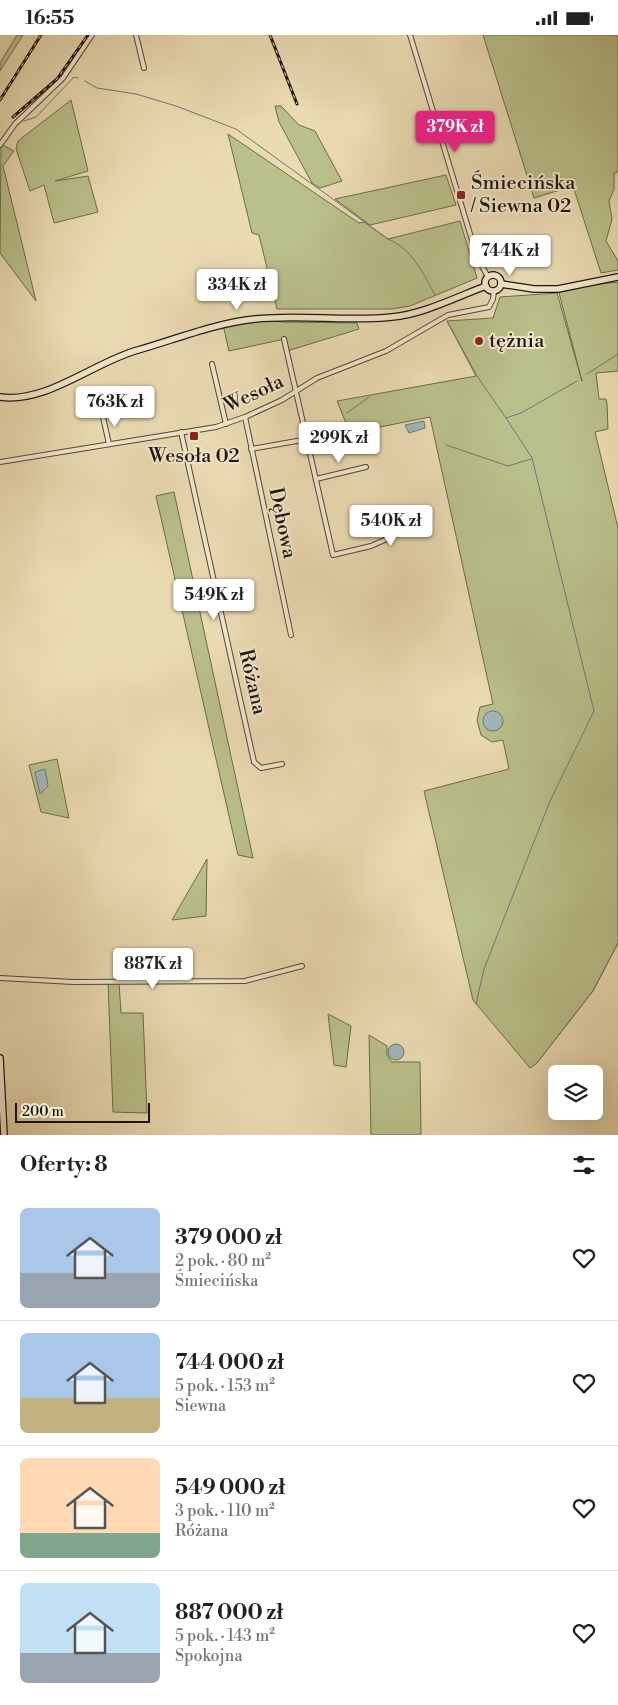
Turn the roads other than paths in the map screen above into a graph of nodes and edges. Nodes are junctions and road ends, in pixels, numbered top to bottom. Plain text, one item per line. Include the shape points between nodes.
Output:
1 (92, 35) edge
2 (136, 35) edge
3 (410, 35) edge
4 (144, 68) dead end
5 (0, 145) edge
6 (488, 277) junction
7 (618, 277) edge
8 (501, 284) junction
9 (486, 286) junction
10 (494, 291) junction
11 (284, 339) dead end
12 (212, 364) dead end
13 (297, 390) junction
14 (0, 397) edge
15 (102, 417) dead end
16 (245, 417) junction
17 (226, 424) junction
18 (181, 432) junction
19 (308, 439) junction
20 (109, 444) junction
21 (251, 449) junction
22 (0, 462) edge
23 (366, 467) dead end
24 (316, 479) junction
25 (405, 531) dead end
26 (292, 635) dead end
27 (282, 764) dead end
28 (302, 966) dead end
29 (0, 978) edge
30 (0, 1058) edge
31 (0, 1070) edge
32 (4, 1135) edge

1 - 5 street via 63,78 15,124
2 - 4 street
3 - 6 street via 477,257
6 - 8 main road via 497,276
6 - 9 main road
7 - 8 main road via 558,289
8 - 10 main road
9 - 10 main road
9 - 14 main road via 393,317 279,317 234,322 114,357 36,394
10 - 13 street, Wesoła via 489,307 448,315 386,351 317,378
11 - 13 street
12 - 17 street
13 - 16 street, Wesoła
13 - 19 street
15 - 20 street
16 - 17 street, Wesoła
16 - 21 street, Dębowa
17 - 18 street, Wesoła
18 - 20 street, Wesoła
18 - 27 street, Różana via 254,762 260,768
19 - 21 street
19 - 24 street
20 - 22 street, Wesoła
21 - 26 street, Dębowa
23 - 24 street
24 - 25 street via 334,555 370,546
28 - 29 street via 245,981 73,982
30 - 31 main road
31 - 32 main road

